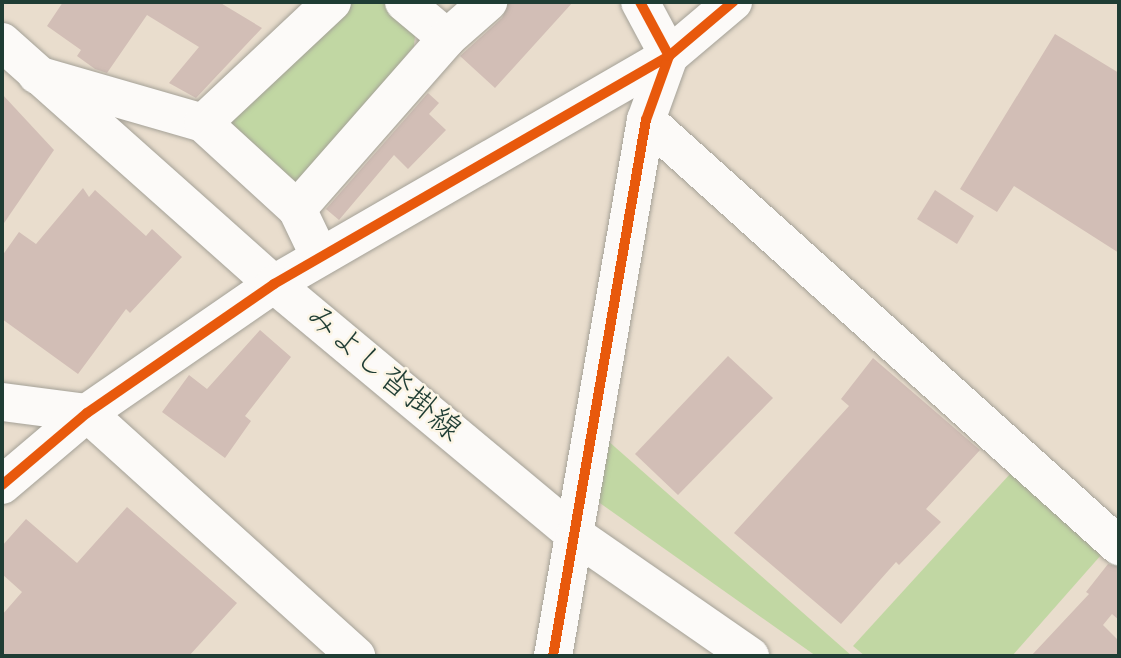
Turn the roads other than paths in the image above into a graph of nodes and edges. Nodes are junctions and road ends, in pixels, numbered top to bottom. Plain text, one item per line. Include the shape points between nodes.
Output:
1 (332, 2) edge
2 (404, 2) edge
3 (488, 2) edge
4 (640, 2) edge
5 (733, 2) edge
6 (447, 38) junction
7 (2, 41) edge
8 (669, 56) junction
9 (37, 75) junction
10 (646, 120) junction
11 (203, 123) junction
12 (297, 209) junction
13 (320, 257) junction
14 (274, 284) junction
15 (2, 402) edge
16 (87, 413) junction
17 (2, 485) edge
18 (575, 535) junction
19 (1119, 546) edge
20 (356, 656) edge
21 (553, 656) edge
22 (750, 656) edge

1 - 11 street
2 - 6 street
3 - 6 street
4 - 8 street
5 - 8 street
6 - 12 street
7 - 9 street, みよし沓掛線
8 - 10 street
8 - 13 street
9 - 11 street
9 - 14 street, みよし沓掛線
10 - 18 street
10 - 19 street
11 - 12 street
12 - 13 street
13 - 14 street
14 - 16 street
14 - 18 street, みよし沓掛線
15 - 16 street
16 - 17 street
16 - 20 street
18 - 21 street
18 - 22 street, みよし沓掛線

